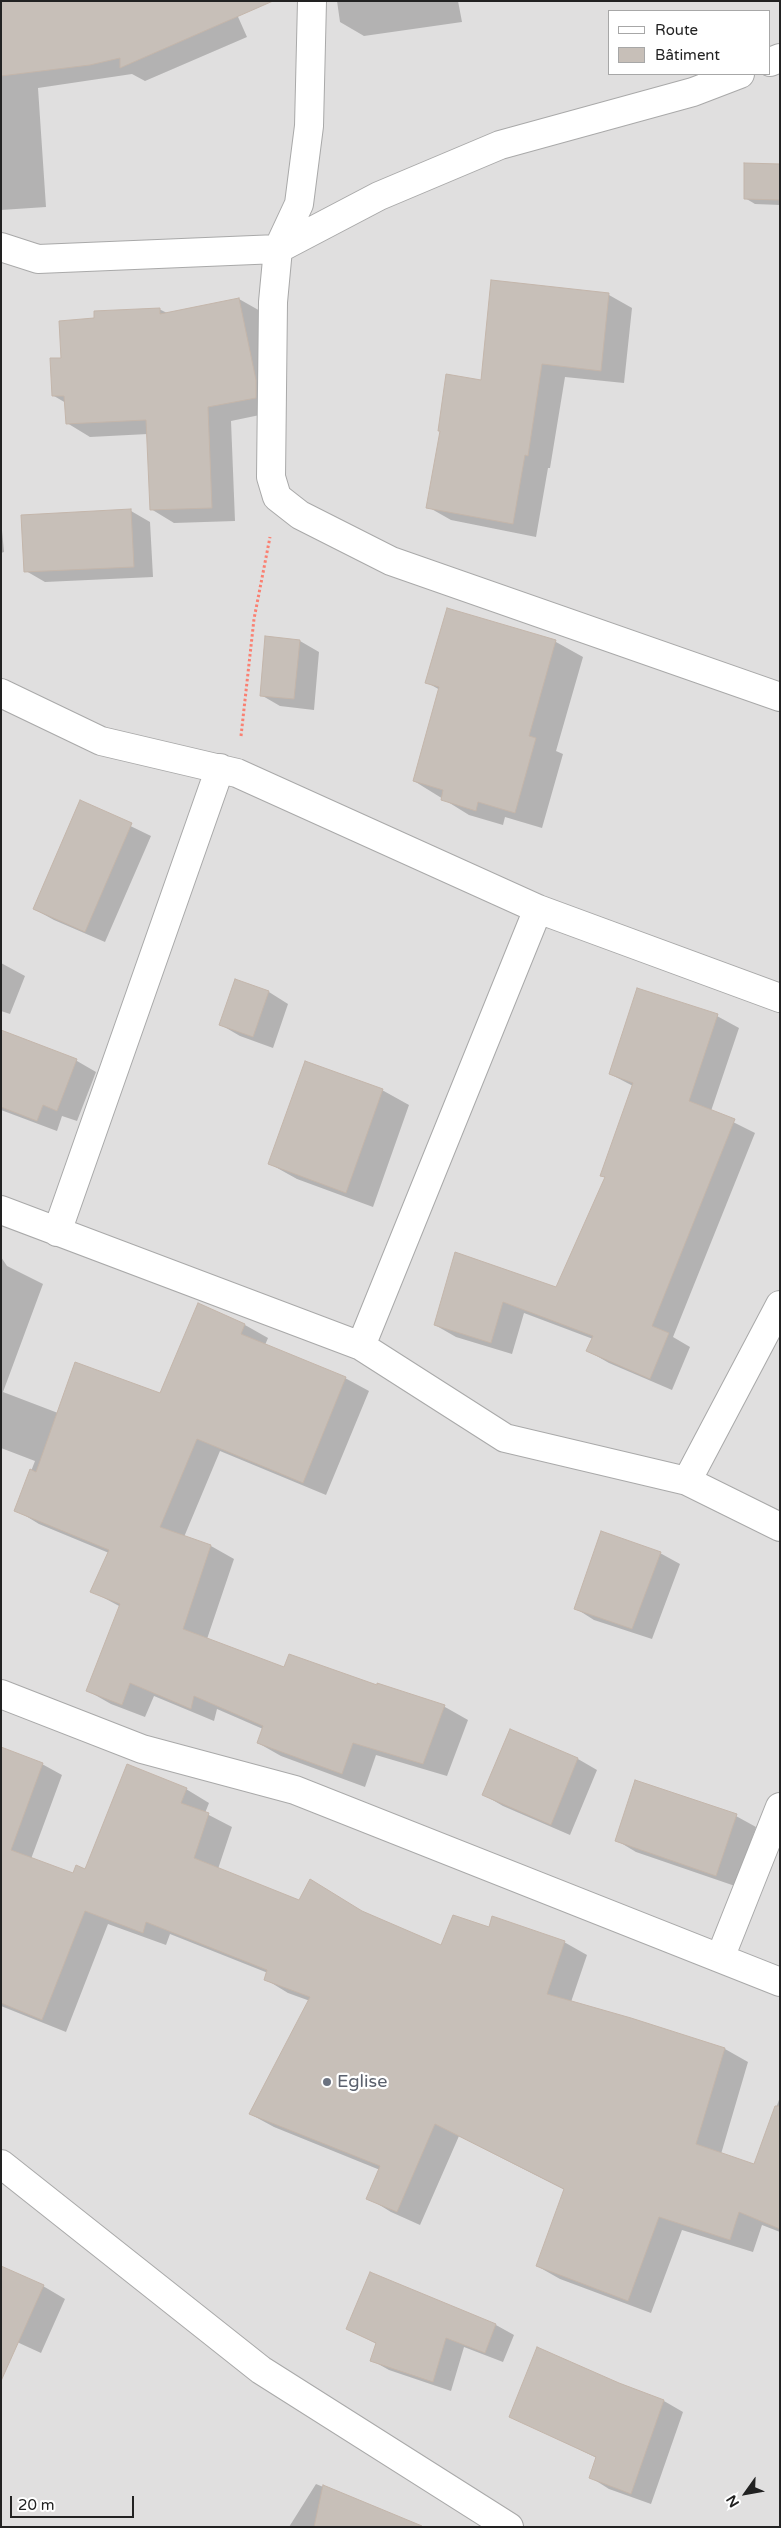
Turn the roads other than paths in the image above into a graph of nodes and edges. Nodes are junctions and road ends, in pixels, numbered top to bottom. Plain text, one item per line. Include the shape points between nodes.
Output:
1 (312, 1) edge
2 (737, 75) edge
3 (1, 248) edge
4 (278, 249) junction
5 (1, 693) edge
6 (780, 697) edge
7 (228, 770) junction
8 (538, 909) junction
9 (780, 998) edge
10 (1, 1210) edge
11 (57, 1232) junction
12 (780, 1305) edge
13 (361, 1346) junction
14 (687, 1481) junction
15 (780, 1527) edge
16 (1, 1694) edge
17 (780, 1807) edge
18 (720, 1958) junction
19 (780, 1982) edge
20 (1, 2164) edge
21 (508, 2527) edge

1 - 4 street via 310,126 298,204
2 - 4 street via 693,92 500,146 379,196
3 - 4 street via 38,259
4 - 6 street via 273,302 271,477 278,497 300,515 391,561
5 - 7 street via 101,740
7 - 8 street
7 - 11 street
8 - 9 street
8 - 13 street
10 - 11 street
11 - 13 street
12 - 14 street
13 - 14 street via 505,1438
14 - 15 street
16 - 18 street via 142,1749 295,1790
17 - 18 street
18 - 19 street
20 - 21 street via 261,2370

